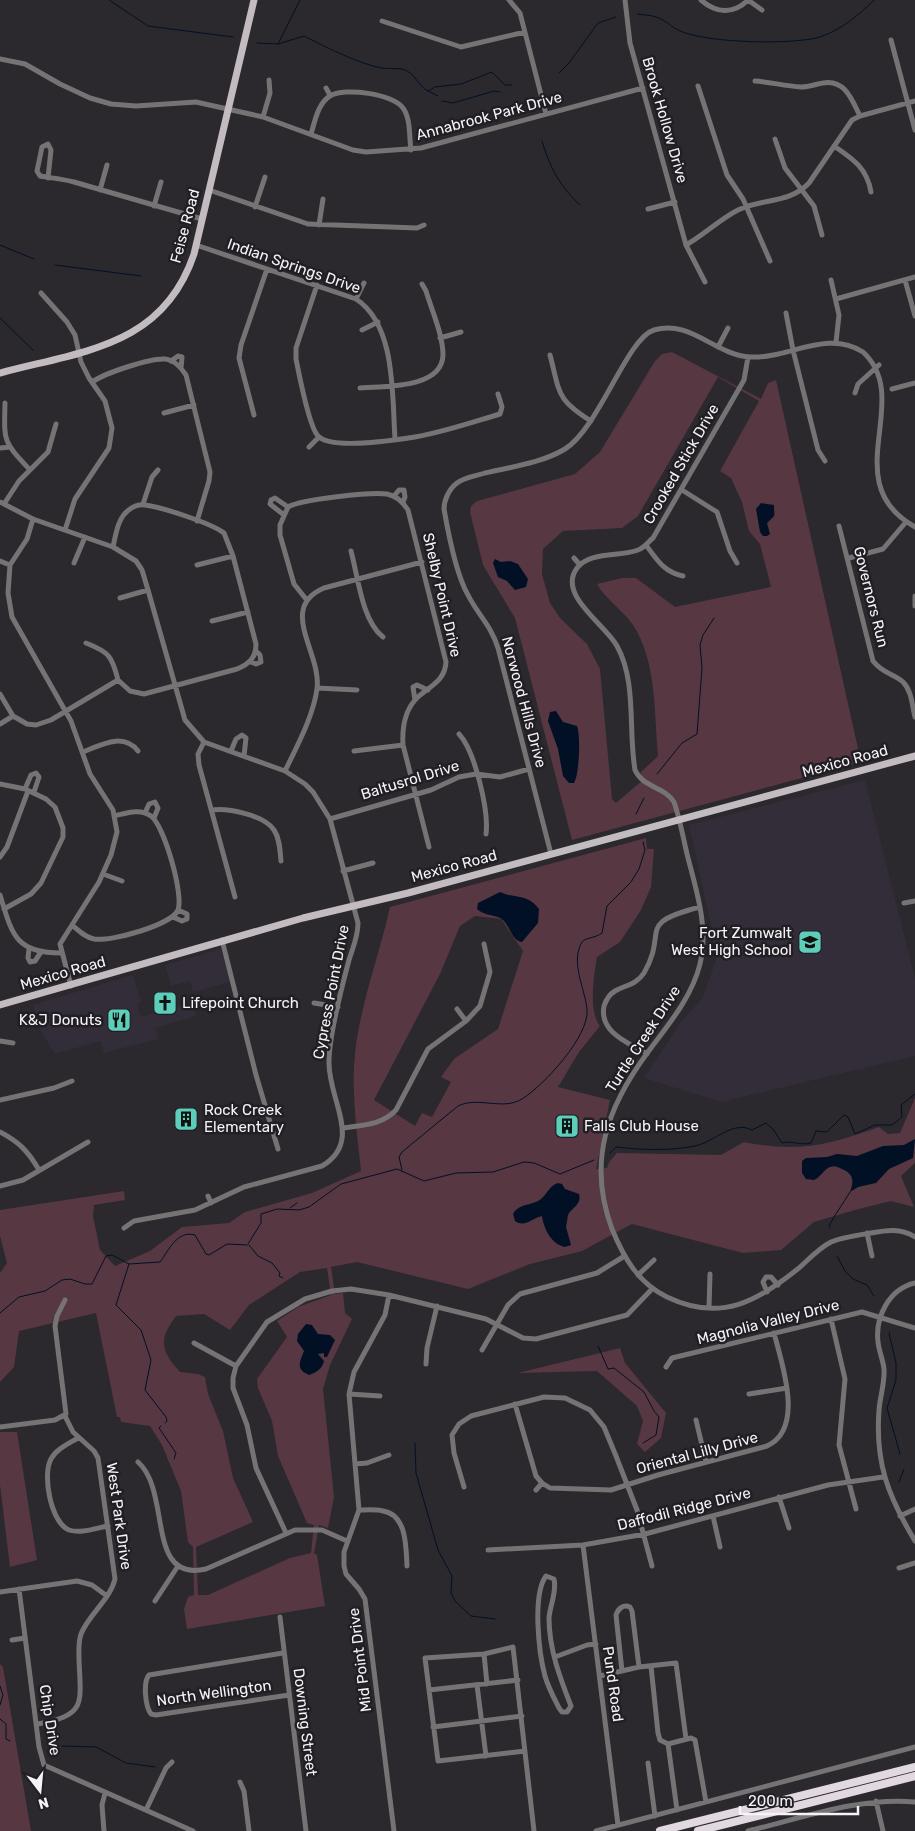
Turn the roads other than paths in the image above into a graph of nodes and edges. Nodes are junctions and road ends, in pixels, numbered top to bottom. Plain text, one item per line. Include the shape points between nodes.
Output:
1 (254, 0) edge
2 (509, 0) edge
3 (625, 0) edge
4 (701, 0) edge
5 (748, 0) edge
6 (762, 10) dead end
7 (382, 21) dead end
8 (525, 32) junction
9 (891, 40) dead end
10 (0, 59) edge
11 (269, 80) dead end
12 (755, 82) dead end
13 (698, 86) dead end
14 (326, 88) dead end
15 (642, 88) junction
16 (330, 95) junction
17 (915, 101) edge
18 (908, 103) junction
19 (228, 109) junction
20 (546, 114) junction
21 (860, 116) junction
22 (263, 117) junction
23 (915, 130) edge
24 (311, 134) junction
25 (775, 139) dead end
26 (834, 146) junction
27 (411, 150) junction
28 (107, 165) dead end
29 (265, 177) dead end
30 (48, 178) junction
31 (161, 182) dead end
32 (100, 190) junction
33 (209, 190) junction
34 (802, 190) junction
35 (871, 192) dead end
36 (323, 199) dead end
37 (674, 202) junction
38 (154, 206) junction
39 (255, 207) junction
40 (746, 207) junction
41 (648, 209) dead end
42 (202, 219) junction
43 (319, 225) junction
44 (424, 225) dead end
45 (822, 235) dead end
46 (196, 245) junction
47 (686, 245) junction
48 (770, 261) dead end
49 (266, 269) junction
50 (915, 278) edge
51 (831, 280) dead end
52 (905, 280) junction
53 (705, 282) dead end
54 (364, 283) dead end
55 (422, 284) dead end
56 (318, 286) junction
57 (41, 292) dead end
58 (356, 299) junction
59 (836, 299) junction
60 (786, 312) dead end
61 (915, 316) edge
62 (378, 322) junction
63 (728, 328) dead end
64 (362, 330) dead end
65 (461, 332) dead end
66 (440, 338) junction
67 (836, 342) junction
68 (718, 347) junction
69 (793, 350) junction
70 (79, 352) junction
71 (550, 355) dead end
72 (748, 357) junction
73 (171, 361) junction
74 (879, 365) junction
75 (181, 368) junction
76 (883, 371) dead end
77 (0, 373) edge
78 (92, 382) junction
79 (890, 383) dead end
80 (915, 383) edge
81 (391, 385) junction
82 (360, 388) dead end
83 (892, 390) junction
84 (855, 393) dead end
85 (498, 394) dead end
86 (894, 398) dead end
87 (5, 403) dead end
88 (194, 405) junction
89 (164, 413) dead end
90 (254, 415) dead end
91 (591, 421) junction
92 (56, 424) dead end
93 (319, 437) junction
94 (2, 438) edge
95 (395, 439) junction
96 (10, 447) junction
97 (309, 447) dead end
98 (0, 448) edge
99 (885, 452) dead end
100 (824, 460) dead end
101 (30, 470) junction
102 (158, 470) dead end
103 (682, 490) junction
104 (394, 496) junction
105 (403, 502) junction
106 (2, 503) edge
107 (143, 504) junction
108 (288, 507) junction
109 (284, 515) junction
110 (33, 519) junction
111 (197, 521) junction
112 (906, 522) junction
113 (839, 526) dead end
114 (915, 527) edge
115 (65, 530) junction
116 (85, 537) junction
117 (646, 545) junction
118 (112, 546) junction
119 (350, 551) dead end
120 (233, 556) junction
121 (574, 558) dead end
122 (849, 558) junction
123 (0, 561) edge
124 (422, 562) junction
125 (74, 563) dead end
126 (737, 563) dead end
127 (10, 565) junction
128 (196, 565) dead end
129 (580, 565) junction
130 (683, 576) dead end
131 (358, 578) junction
132 (148, 590) junction
133 (915, 596) edge
134 (120, 598) dead end
135 (306, 599) junction
136 (915, 606) edge
137 (248, 612) junction
138 (212, 621) dead end
139 (383, 638) dead end
140 (86, 643) dead end
141 (256, 651) junction
142 (251, 662) junction
143 (118, 680) junction
144 (175, 686) junction
145 (317, 688) junction
146 (356, 690) dead end
147 (428, 690) junction
148 (0, 694) edge
149 (913, 699) edge
150 (415, 700) junction
151 (66, 711) junction
152 (13, 716) junction
153 (915, 717) edge
154 (0, 724) edge
155 (459, 734) dead end
156 (204, 742) junction
157 (403, 745) junction
158 (354, 750) dead end
159 (138, 751) dead end
160 (231, 751) junction
161 (83, 752) junction
162 (244, 756) junction
163 (915, 756) edge
164 (529, 769) junction
165 (285, 771) junction
166 (476, 774) junction
167 (0, 784) edge
168 (29, 791) junction
169 (415, 793) junction
170 (212, 810) junction
171 (145, 813) junction
172 (114, 816) junction
173 (154, 818) junction
174 (330, 819) junction
175 (679, 820) junction
176 (486, 834) dead end
177 (430, 847) dead end
178 (551, 854) junction
179 (0, 857) edge
180 (282, 861) dead end
181 (374, 862) dead end
182 (343, 871) junction
183 (103, 874) junction
184 (122, 881) dead end
185 (0, 895) edge
186 (235, 897) dead end
187 (915, 901) edge
188 (904, 903) dead end
189 (352, 905) junction
190 (700, 907) junction
191 (4, 909) junction
192 (178, 910) junction
193 (173, 917) junction
194 (72, 925) junction
195 (222, 940) junction
196 (484, 944) dead end
197 (30, 949) junction
198 (41, 952) junction
199 (61, 953) junction
200 (71, 986) junction
201 (314, 1003) dead end
202 (0, 1005) edge
203 (338, 1008) junction
204 (457, 1009) dead end
205 (466, 1021) junction
206 (0, 1041) edge
207 (13, 1043) dead end
208 (647, 1054) junction
209 (72, 1081) dead end
210 (0, 1100) edge
211 (343, 1128) junction
212 (0, 1132) edge
213 (88, 1142) dead end
214 (278, 1149) dead end
215 (40, 1170) junction
216 (0, 1186) edge
217 (208, 1196) dead end
218 (211, 1203) junction
219 (124, 1228) dead end
220 (867, 1233) junction
221 (915, 1237) edge
222 (872, 1256) dead end
223 (624, 1257) junction
224 (654, 1260) dead end
225 (710, 1274) dead end
226 (638, 1275) junction
227 (915, 1282) edge
228 (778, 1285) junction
229 (652, 1289) junction
230 (766, 1292) junction
231 (389, 1295) junction
232 (65, 1300) dead end
233 (437, 1306) junction
234 (709, 1308) junction
235 (880, 1316) junction
236 (831, 1320) junction
237 (498, 1324) junction
238 (915, 1328) edge
239 (774, 1333) junction
240 (194, 1344) dead end
241 (482, 1350) dead end
242 (426, 1364) dead end
243 (236, 1366) junction
244 (666, 1367) dead end
245 (787, 1388) junction
246 (349, 1394) junction
247 (750, 1394) dead end
248 (380, 1396) dead end
249 (515, 1404) junction
250 (65, 1416) junction
251 (696, 1420) dead end
252 (0, 1427) edge
253 (78, 1438) junction
254 (389, 1456) dead end
255 (138, 1462) dead end
256 (706, 1462) junction
257 (355, 1464) junction
258 (883, 1477) junction
259 (850, 1481) junction
260 (542, 1483) junction
261 (626, 1485) junction
262 (464, 1486) dead end
263 (536, 1490) dead end
264 (779, 1497) junction
265 (856, 1509) dead end
266 (915, 1509) edge
267 (359, 1510) junction
268 (712, 1516) junction
269 (900, 1516) junction
270 (108, 1526) junction
271 (789, 1528) dead end
272 (286, 1533) junction
273 (644, 1534) junction
274 (915, 1540) edge
275 (347, 1541) junction
276 (583, 1545) junction
277 (720, 1547) dead end
278 (488, 1550) dead end
279 (915, 1563) edge
280 (178, 1566) junction
281 (407, 1566) dead end
282 (652, 1566) dead end
283 (899, 1568) dead end
284 (19, 1590) junction
285 (0, 1592) edge
286 (107, 1596) junction
287 (155, 1600) dead end
288 (280, 1617) dead end
289 (25, 1638) junction
290 (12, 1640) dead end
291 (596, 1644) junction
292 (283, 1653) junction
293 (484, 1654) junction
294 (555, 1657) junction
295 (651, 1666) junction
296 (639, 1667) junction
297 (622, 1671) junction
298 (600, 1676) junction
299 (518, 1680) junction
300 (487, 1684) junction
301 (477, 1685) junction
302 (429, 1690) junction
303 (289, 1695) junction
304 (75, 1710) junction
305 (80, 1715) dead end
306 (522, 1716) junction
307 (482, 1721) junction
308 (38, 1724) junction
309 (433, 1727) junction
310 (689, 1738) junction
311 (668, 1744) junction
312 (915, 1747) edge
313 (525, 1751) junction
314 (486, 1756) junction
315 (172, 1762) dead end
316 (648, 1763) dead end
317 (915, 1766) edge
318 (915, 1776) edge
319 (240, 1782) dead end
320 (105, 1793) junction
321 (876, 1801) junction
322 (706, 1802) junction
323 (915, 1802) edge
324 (146, 1810) junction
325 (677, 1810) junction
326 (655, 1816) junction
327 (618, 1825) junction
328 (104, 1831) edge
329 (192, 1831) edge
330 (249, 1831) edge
331 (306, 1831) edge
332 (394, 1831) edge
333 (534, 1831) edge
334 (596, 1831) edge
335 (660, 1831) edge
336 (698, 1831) edge
337 (748, 1831) edge
338 (883, 1831) edge

1 - 19 main road, Feise Road
2 - 8 street via 520,13
3 - 15 street, Brook Hollow Drive via 630,43
4 - 5 street via 722,11 733,10
5 - 6 street
7 - 8 street via 461,47
8 - 20 street
9 - 18 street
10 - 19 street, Annabrook Park Drive via 24,64 90,98 111,104 136,106 196,102
11 - 22 street via 270,93
12 - 21 street via 801,87 824,82 836,84 851,96
13 - 40 street via 727,175
14 - 16 street
15 - 20 street, Annabrook Park Drive
15 - 37 street, Brook Hollow Drive
16 - 24 street via 319,108
16 - 27 street via 348,92 394,99 402,105 408,117
17 - 18 street
18 - 21 street
18 - 23 street
19 - 22 street, Annabrook Park Drive
19 - 33 main road, Feise Road
20 - 27 street, Annabrook Park Drive
21 - 26 street via 848,125
22 - 24 street, Annabrook Park Drive
24 - 27 street, Annabrook Park Drive via 352,150
25 - 34 street via 785,168
26 - 34 street
26 - 35 street via 860,165
28 - 32 street
29 - 39 street
30 - 30 street via 51,150 48,144 42,147 37,171 40,176
30 - 32 street
31 - 38 street
32 - 38 street
33 - 39 street
33 - 42 main road, Feise Road
34 - 40 street via 784,199
34 - 45 street via 814,206
36 - 43 street
37 - 41 street
37 - 47 street, Brook Hollow Drive
38 - 42 street
39 - 43 street
40 - 47 street
40 - 48 street
42 - 46 main road, Feise Road
43 - 44 street via 416,228
46 - 49 street, Indian Springs Drive
46 - 70 main road, Feise Road via 182,283 154,319 119,340
47 - 53 street, Brook Hollow Drive
49 - 56 street, Indian Springs Drive
49 - 90 street via 239,358
50 - 52 street
51 - 59 street
52 - 59 street
52 - 61 street
54 - 58 street
55 - 66 street
56 - 58 street, Indian Springs Drive
56 - 93 street via 296,348 296,359 313,427
57 - 70 street via 67,322 75,335
58 - 62 street, Indian Springs Drive via 368,307
59 - 67 street via 839,314
60 - 69 street
62 - 64 street
62 - 81 street, Indian Springs Drive via 387,352
63 - 68 street
65 - 66 street
66 - 81 street via 442,359 434,374 415,382
67 - 69 street, Norwood Hills Drive
67 - 74 street via 857,349
68 - 72 street, Norwood Hills Drive
68 - 91 street, Norwood Hills Drive via 676,328 650,332 639,342
69 - 72 street, Norwood Hills Drive
69 - 100 street via 818,450
70 - 77 main road, Feise Road
70 - 78 street
71 - 91 street via 562,399
72 - 103 street, Crooked Stick Drive via 744,380
73 - 75 street
73 - 75 street via 178,356 182,358
73 - 78 street via 154,360 103,374
74 - 76 street
74 - 84 street via 858,384
75 - 88 street
78 - 115 street via 105,401 110,416 111,438 103,460 75,499
79 - 83 street
80 - 83 street
81 - 82 street
81 - 95 street, Indian Springs Drive
83 - 86 street
85 - 95 street via 502,408 500,414 416,437
87 - 94 street
88 - 89 street
88 - 111 street via 210,472
91 - 164 street, Norwood Hills Drive via 565,449 548,457 462,480 444,503 465,590 492,629
92 - 101 street via 48,452
93 - 95 street via 339,444
93 - 97 street
94 - 96 street
96 - 98 street
96 - 101 street
99 - 112 street via 882,470 884,490
101 - 106 street
102 - 107 street via 152,477
103 - 117 street, Crooked Stick Drive
103 - 126 street via 717,512
104 - 105 street
104 - 105 street, Shelby Point Drive via 399,490 404,490 406,497
104 - 108 street, Shelby Point Drive via 306,500
105 - 124 street, Shelby Point Drive
106 - 110 street
107 - 111 street
107 - 118 street via 132,507 120,521
108 - 109 street
108 - 109 street, Shelby Point Drive via 277,498 271,500 270,504
109 - 135 street via 280,525 283,544 294,584
110 - 115 street
110 - 127 street via 27,539
111 - 120 street via 224,533
112 - 114 street
112 - 122 street via 883,549
113 - 122 street, Governors Run
115 - 116 street
116 - 118 street
116 - 125 street
117 - 129 street, Crooked Stick Drive via 638,550 592,558
117 - 130 street via 663,568
118 - 132 street via 136,561
119 - 131 street
120 - 128 street
120 - 137 street
121 - 129 street
122 - 149 street, Governors Run via 874,661 883,672 903,682
123 - 127 street
124 - 131 street
124 - 147 street, Shelby Point Drive via 446,662 442,678
127 - 151 street via 8,593 12,617
129 - 175 street via 572,579 576,599 611,635 624,664 636,770 641,780 671,797
131 - 135 street via 313,592
131 - 139 street via 368,620
132 - 134 street
132 - 144 street
133 - 136 street
135 - 145 street via 302,618
137 - 138 street
137 - 141 street
140 - 143 street via 108,654
141 - 142 street
141 - 142 street via 260,662
142 - 144 street
143 - 144 street via 136,693 144,694
143 - 151 street
144 - 156 street via 184,720
145 - 146 street
145 - 165 street
147 - 150 street, Shelby Point Drive
147 - 150 street, Shelby Point Drive via 417,684 413,686
148 - 152 street
149 - 153 street, Governors Run
150 - 157 street, Shelby Point Drive via 403,726
151 - 152 street via 36,725
151 - 161 street
152 - 154 street
155 - 166 street via 467,742
156 - 160 street
156 - 170 street via 198,754 199,765
157 - 158 street
157 - 169 street, Shelby Point Drive
159 - 161 street via 129,742 116,741
160 - 162 street
160 - 162 street via 236,739 242,735 246,738
161 - 172 street via 90,774 108,800
162 - 165 street
163 - 175 main road, Mexico Road
164 - 166 street, Baltusrol Drive via 500,776
164 - 178 street, Norwood Hills Drive
165 - 174 street via 309,788
166 - 169 street, Baltusrol Drive
166 - 176 street via 487,822
167 - 168 street
168 - 179 street
168 - 191 street via 55,807 61,818 63,837 41,883 30,894
169 - 174 street, Baltusrol Drive
169 - 177 street, Shelby Point Drive
170 - 180 street via 224,808 265,822 275,831
170 - 186 street
171 - 172 street
171 - 173 street
171 - 173 street via 149,804 155,802 158,808
172 - 183 street via 116,838
173 - 192 street via 161,827 179,892
174 - 182 street, Cypress Point Drive
175 - 178 main road, Mexico Road
175 - 190 street, Turtle Creek Drive
178 - 189 main road, Mexico Road
181 - 182 street
182 - 189 street, Cypress Point Drive
183 - 184 street
183 - 194 street
185 - 191 street
187 - 188 street
189 - 195 main road, Mexico Road
189 - 203 street, Cypress Point Drive via 358,923 357,936
190 - 208 street, Turtle Creek Drive via 704,936 698,970 682,1004
190 - 208 street via 662,920 654,934 652,952 642,975 633,984 613,992 605,1002 604,1017 611,1032
191 - 197 street via 14,934
192 - 193 street
192 - 193 street via 187,914 187,919 182,921
193 - 194 street via 164,924 106,940 88,937
194 - 199 street via 62,938
195 - 200 main road, Mexico Road
195 - 214 street via 252,1062
196 - 205 street via 489,978 480,1006
197 - 198 street
197 - 198 street via 30,962 35,961
198 - 199 street
199 - 200 street
200 - 202 main road, Mexico Road
201 - 203 street
203 - 211 street, Cypress Point Drive via 329,1064
204 - 205 street
205 - 211 street via 428,1049 396,1110 389,1117 381,1122
206 - 207 street
208 - 223 street, Turtle Creek Drive via 614,1106 601,1162 603,1200
209 - 210 street
211 - 218 street, Cypress Point Drive via 340,1150 322,1166 244,1187
212 - 215 street via 26,1148
213 - 215 street
215 - 216 street via 23,1180
217 - 218 street
218 - 219 street, Cypress Point Drive via 195,1210 134,1221
220 - 221 street, Turtle Creek Drive via 896,1230
220 - 222 street
220 - 228 street, Turtle Creek Drive via 831,1242
223 - 226 street, Turtle Creek Drive
223 - 237 street via 597,1273 520,1294 508,1305
224 - 226 street
225 - 234 street
226 - 229 street, Turtle Creek Drive
227 - 235 street via 895,1293
228 - 230 street, Turtle Creek Drive
228 - 230 street via 771,1277 766,1277 763,1282
229 - 234 street, Turtle Creek Drive via 674,1300
229 - 237 street via 627,1315 536,1339 523,1338
230 - 234 street, Turtle Creek Drive via 743,1304
231 - 233 street
231 - 243 street via 345,1289 305,1299 267,1322
231 - 246 street, Mid Point Drive via 385,1315 354,1372
232 - 250 street via 56,1316 55,1326 67,1409
233 - 237 street
233 - 242 street
235 - 236 street, Magnolia Valley Drive via 862,1312
235 - 238 street, Magnolia Valley Drive
235 - 258 street via 878,1344 884,1371 878,1440
236 - 239 street, Magnolia Valley Drive
236 - 259 street via 844,1368 840,1445
237 - 241 street
239 - 244 street, Magnolia Valley Drive via 672,1358
239 - 245 street, Oriental Lilly Drive
240 - 243 street
243 - 272 street via 233,1388 248,1430 256,1468
245 - 247 street
245 - 256 street, Oriental Lilly Drive via 786,1429 776,1442
246 - 248 street
246 - 257 street, Mid Point Drive
249 - 260 street via 536,1476
249 - 261 street via 555,1397 565,1398 590,1410 604,1427
249 - 262 street via 471,1416 459,1424 452,1435
250 - 252 street
250 - 253 street, West Park Drive
251 - 256 street
253 - 270 street, West Park Drive via 91,1447 98,1458
253 - 270 street via 55,1453 47,1470 54,1513 59,1527 76,1531
254 - 257 street via 368,1464
255 - 280 street via 146,1469 154,1487 166,1551
256 - 261 street, Oriental Lilly Drive
257 - 267 street, Mid Point Drive
258 - 259 street, Daffodil Ridge Drive
258 - 269 street
259 - 264 street, Daffodil Ridge Drive
259 - 265 street
260 - 261 street, Oriental Lilly Drive via 550,1488 594,1491
260 - 263 street
261 - 273 street
264 - 268 street, Daffodil Ridge Drive
264 - 271 street
266 - 269 street
267 - 275 street, Mid Point Drive
267 - 281 street via 383,1510 398,1519 403,1530
268 - 273 street, Daffodil Ridge Drive
268 - 277 street
269 - 274 street
270 - 286 street, West Park Drive via 115,1579
272 - 275 street via 304,1528 316,1529
272 - 280 street via 206,1569 188,1570
273 - 276 street, Daffodil Ridge Drive
273 - 282 street
275 - 332 street, Mid Point Drive via 344,1552 346,1574 365,1599
276 - 278 street, Daffodil Ridge Drive
276 - 291 street, Pund Road
279 - 283 street
280 - 287 street
284 - 285 street
284 - 286 street via 77,1582 92,1585
284 - 289 street, Chip Drive
286 - 304 street, West Park Drive via 80,1636 81,1695
288 - 292 street, Downing Street
289 - 290 street
289 - 308 street, Chip Drive
291 - 294 street
291 - 298 street, Pund Road
292 - 303 street, Downing Street
292 - 303 street, North Wellington via 147,1676 147,1706 151,1714 156,1715
293 - 299 street via 513,1646
293 - 300 street
293 - 302 street via 425,1658
294 - 294 street via 560,1682 571,1706 567,1712 559,1708 543,1668 538,1616 542,1581 546,1576 554,1579 555,1585 549,1618
295 - 296 street
295 - 310 street via 676,1663
295 - 311 street via 658,1733 662,1742
296 - 297 street
296 - 297 street via 632,1611 628,1606 618,1609 616,1615
297 - 298 street
298 - 327 street, Pund Road
299 - 300 street
299 - 306 street
300 - 301 street
301 - 302 street
301 - 307 street
302 - 309 street
303 - 331 street, Downing Street
304 - 305 street
304 - 308 street via 61,1720
306 - 307 street
306 - 313 street
307 - 309 street
307 - 314 street
308 - 320 street, Chip Drive via 44,1765
309 - 314 street via 438,1761
310 - 311 street
310 - 322 street via 697,1745
311 - 325 street
312 - 322 street
313 - 314 street
313 - 333 street
315 - 324 street
316 - 326 street
317 - 335 highway
318 - 336 highway
319 - 330 street
320 - 324 street, Chip Drive
320 - 328 street via 102,1805
321 - 323 street
321 - 337 street
321 - 338 street
322 - 325 street
324 - 329 street, Chip Drive
325 - 326 street
326 - 327 street
327 - 334 street

